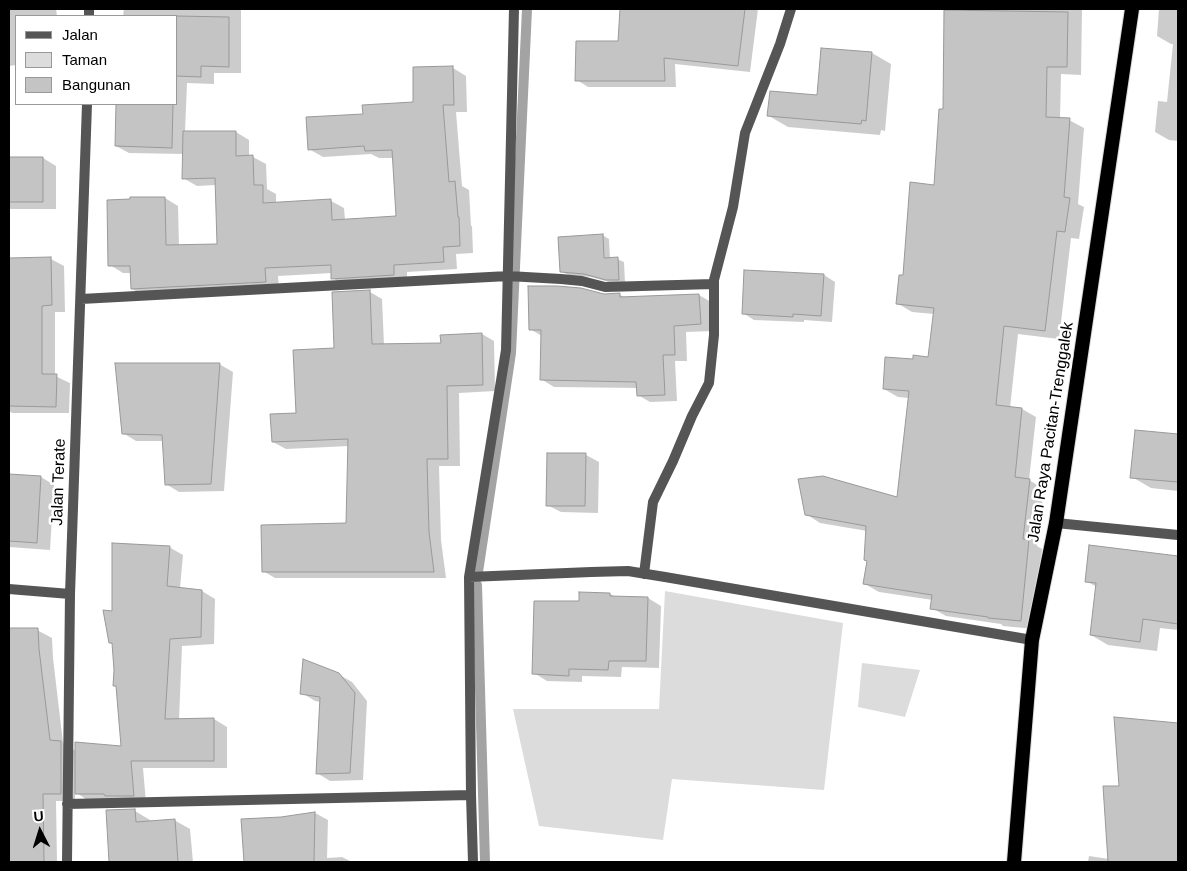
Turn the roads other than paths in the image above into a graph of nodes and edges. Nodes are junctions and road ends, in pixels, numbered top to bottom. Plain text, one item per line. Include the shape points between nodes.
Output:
1 (514, 9) edge
2 (791, 9) edge
3 (1132, 9) edge
4 (87, 105) edge
5 (509, 276) junction
6 (714, 284) junction
7 (81, 299) junction
8 (1056, 523) junction
9 (1178, 535) edge
10 (644, 574) junction
11 (469, 577) junction
12 (9, 589) edge
13 (70, 594) junction
14 (1032, 640) junction
15 (471, 795) junction
16 (67, 804) junction
17 (67, 862) edge
18 (473, 862) edge
19 (1014, 862) edge

1 - 5 street
2 - 6 street via 745,133 733,207
3 - 8 highway, Jalan Raya Pacitan-Trenggalek
4 - 7 street, Jalan Terate
5 - 6 street via 582,281 605,287
5 - 7 street
5 - 11 street via 506,350
6 - 10 street via 710,383 653,502
7 - 13 street, Jalan Terate
8 - 9 street
8 - 14 highway, Jalan Raya Pacitan-Trenggalek
10 - 11 street via 591,572
10 - 14 street
11 - 15 street
12 - 13 street
13 - 16 street, Jalan Terate
14 - 19 highway, Jalan Raya Pacitan-Trenggalek
15 - 16 street
15 - 18 street
16 - 17 street, Jalan Terate

